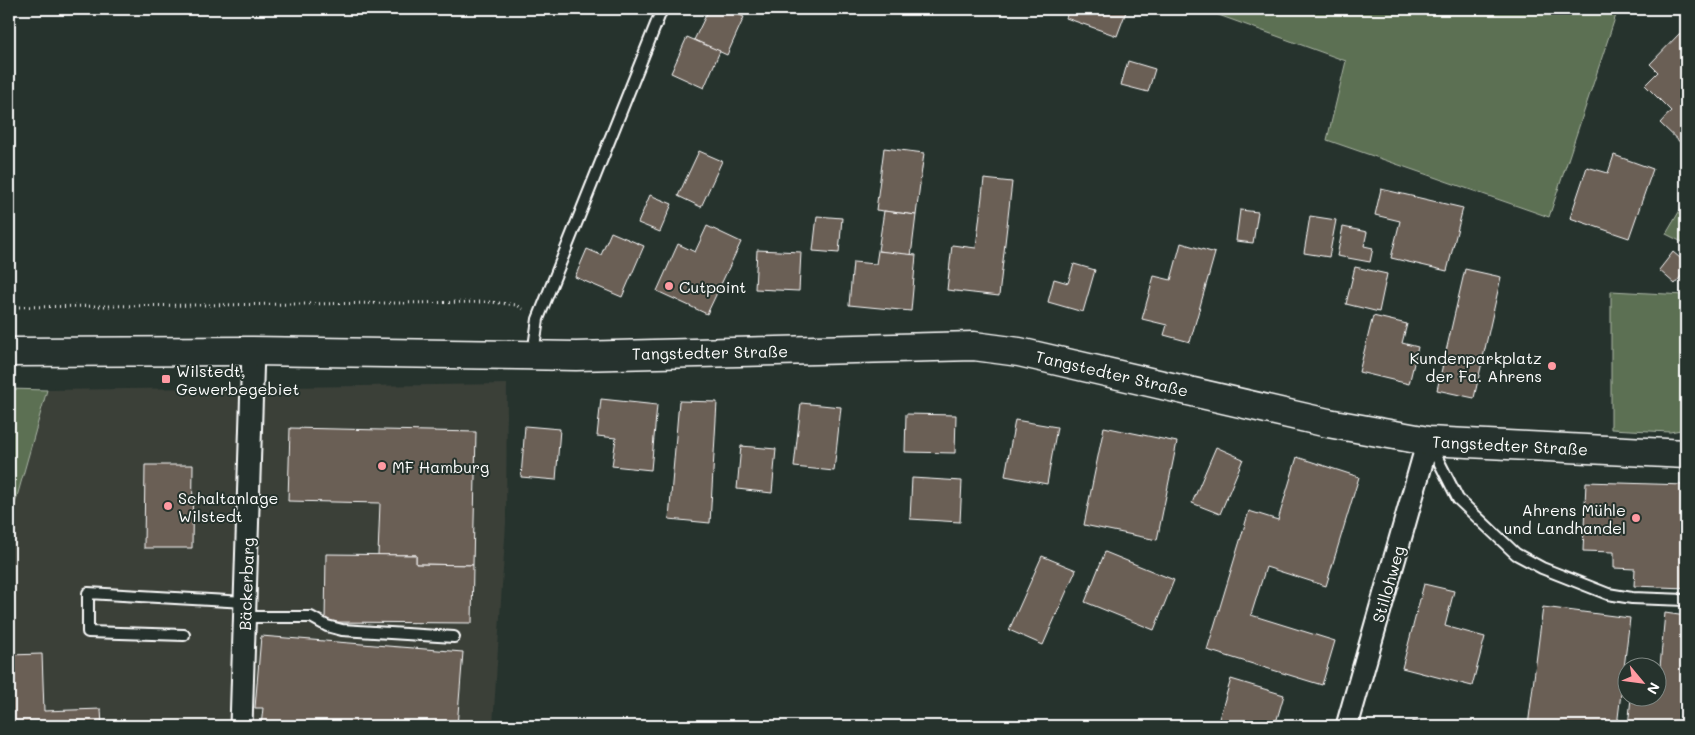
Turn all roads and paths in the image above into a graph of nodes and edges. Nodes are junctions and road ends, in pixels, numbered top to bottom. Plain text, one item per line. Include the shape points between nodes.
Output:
1 (662, 9) edge
2 (9, 308) edge
3 (538, 319) junction
4 (9, 352) edge
5 (253, 352) junction
6 (533, 355) junction
7 (1428, 440) junction
8 (1686, 454) edge
9 (1686, 600) edge
10 (245, 609) junction
11 (184, 635) dead end
12 (454, 636) dead end
13 (241, 726) edge
14 (1347, 726) edge

1 - 3 lane
2 - 3 path via 490,302 517,305
3 - 6 lane
4 - 5 street, Tangstedter Straße
5 - 6 street, Tangstedter Straße
5 - 10 street, Bäckerbarg
6 - 7 street, Tangstedter Straße via 974,346 1019,352 1328,423
7 - 8 street, Tangstedter Straße
7 - 9 lane via 1458,498 1516,554 1608,594
7 - 14 street, Stillohweg
10 - 11 lane via 88,593 88,632
10 - 12 lane via 311,617 342,630
10 - 13 street, Bäckerbarg

